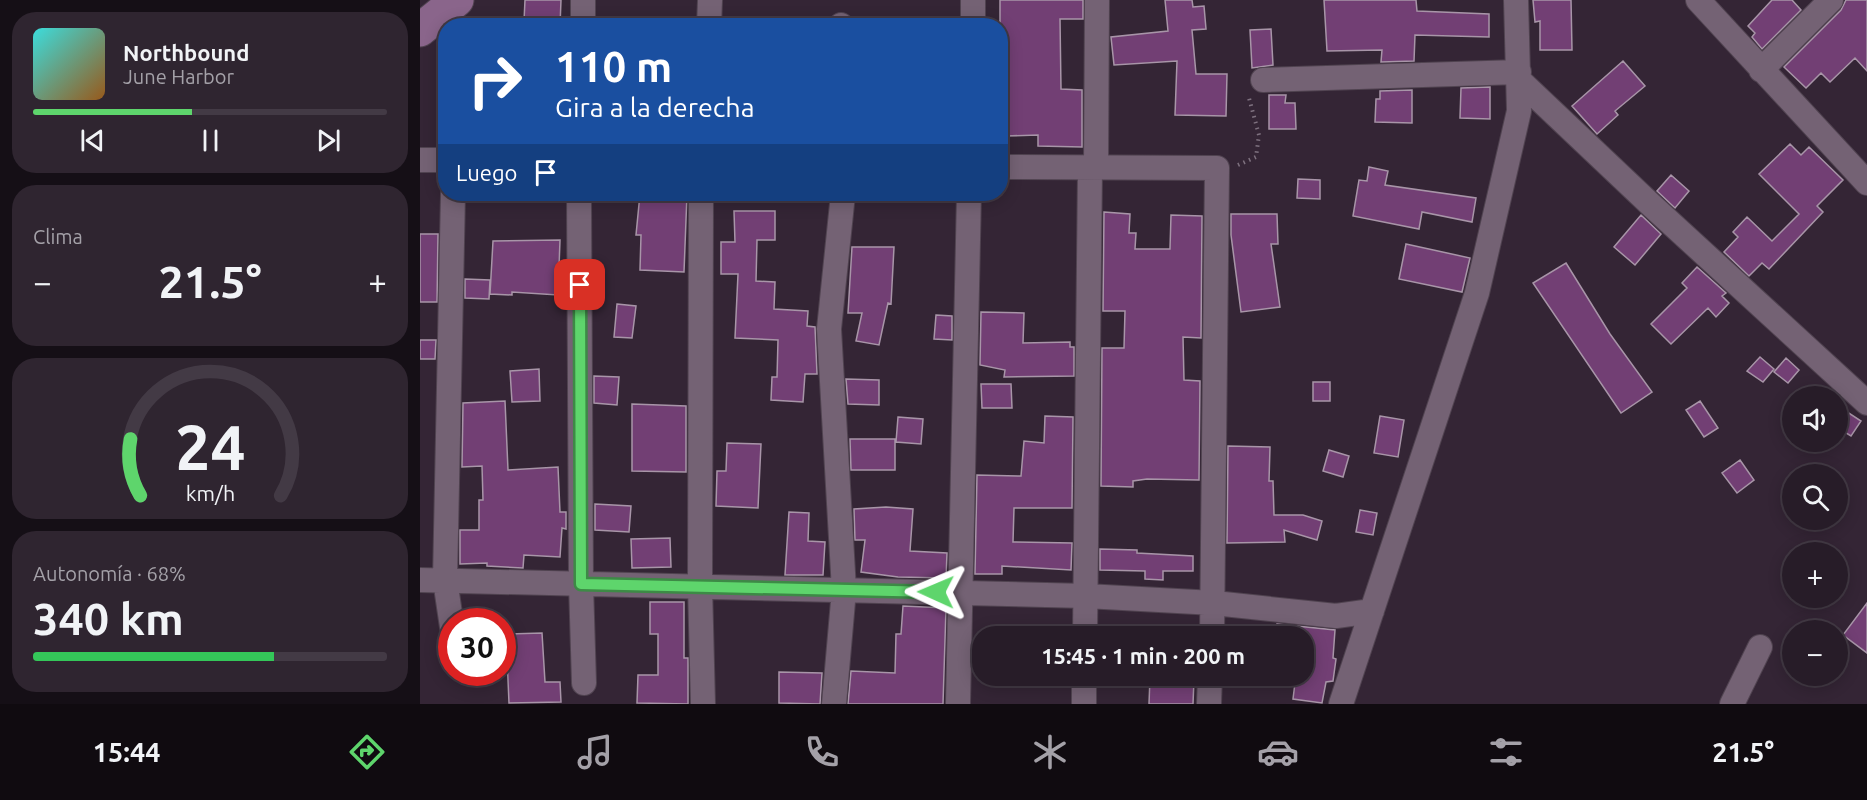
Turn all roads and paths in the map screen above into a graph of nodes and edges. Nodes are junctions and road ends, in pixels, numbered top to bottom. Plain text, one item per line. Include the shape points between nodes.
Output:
1 (457, 0) edge
2 (583, 0) edge
3 (710, 0) edge
4 (973, 0) edge
5 (1097, 0) edge
6 (1516, 0) edge
7 (1698, 0) edge
8 (1831, 0) edge
9 (582, 18) edge
10 (709, 18) edge
11 (973, 18) edge
12 (420, 30) edge
13 (1761, 70) junction
14 (1519, 76) junction
15 (1263, 80) joint
16 (420, 160) edge
17 (438, 160) edge
18 (1008, 167) edge
19 (1093, 168) junction
20 (1217, 168) junction
21 (1866, 182) edge
22 (453, 201) edge
23 (579, 201) edge
24 (701, 201) edge
25 (842, 201) edge
26 (969, 201) edge
27 (1867, 403) edge
28 (420, 580) edge
29 (445, 580) junction
30 (581, 584) junction
31 (700, 586) junction
32 (844, 590) junction
33 (959, 593) junction
34 (1086, 596) junction
35 (1214, 603) junction
36 (449, 608) edge
37 (1372, 611) junction
38 (1085, 626) edge
39 (1213, 626) edge
40 (1760, 647) dead end
41 (584, 683) dead end
42 (1084, 686) edge
43 (1210, 686) edge
44 (703, 704) edge
45 (834, 704) edge
46 (958, 704) edge
47 (1084, 704) edge
48 (1209, 704) edge
49 (1341, 704) edge
50 (1732, 704) edge

1 - 12 main road
2 - 9 street
3 - 10 street
4 - 11 street
5 - 19 street
6 - 14 street
7 - 13 street
8 - 13 street
13 - 21 street
14 - 15 street
14 - 27 street via 1650,204
14 - 37 street via 1519,111 1477,293
15 - 20 path via 1247,90 1259,135 1256,157 1236,166
16 - 17 street
18 - 19 street
19 - 20 street
19 - 34 street
20 - 35 street
22 - 29 street
23 - 30 street
24 - 31 street
25 - 32 street via 829,329
26 - 33 street
28 - 29 street
29 - 30 street
29 - 36 street
30 - 31 street
30 - 41 street
31 - 32 street
31 - 44 street
32 - 33 street
32 - 45 street
33 - 34 street
33 - 46 street
34 - 35 street
34 - 38 street
35 - 37 street via 1336,616
35 - 39 street
37 - 49 street
40 - 50 street
42 - 47 street
43 - 48 street

